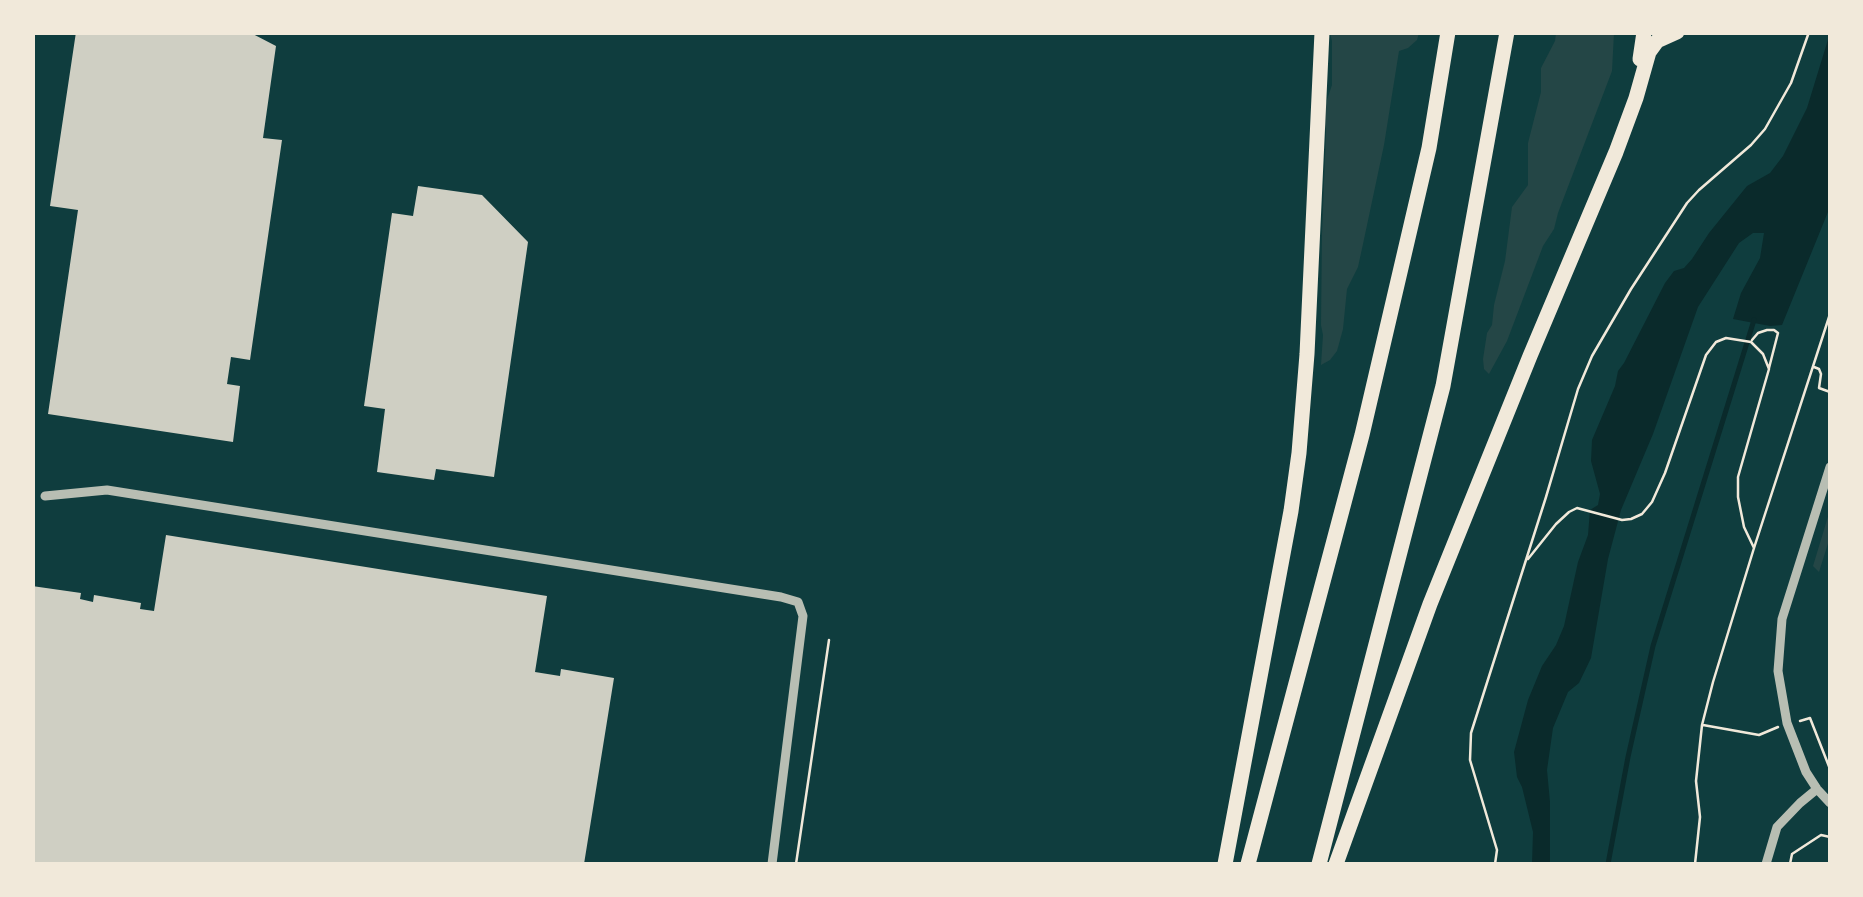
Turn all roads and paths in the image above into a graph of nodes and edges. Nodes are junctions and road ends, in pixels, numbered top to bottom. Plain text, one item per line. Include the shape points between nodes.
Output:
1 (1319, 32) edge
2 (1448, 32) edge
3 (1507, 32) edge
4 (1644, 32) edge
5 (1677, 32) edge
6 (1809, 32) edge
7 (1628, 117) junction
8 (1830, 314) edge
9 (1751, 342) junction
10 (1812, 367) junction
11 (1769, 369) junction
12 (1830, 392) edge
13 (1830, 468) edge
14 (45, 496) dead end
15 (1754, 548) junction
16 (1524, 564) junction
17 (829, 640) dead end
18 (1787, 723) junction
19 (1702, 725) junction
20 (1830, 769) edge
21 (1817, 789) junction
22 (1830, 803) edge
23 (1830, 837) edge
24 (772, 864) edge
25 (796, 864) edge
26 (1225, 864) edge
27 (1248, 864) edge
28 (1319, 864) edge
29 (1336, 864) edge
30 (1495, 864) edge
31 (1695, 864) edge
32 (1766, 864) edge
33 (1790, 864) edge

1 - 26 highway via 1299,453
2 - 27 highway via 1430,148 1362,435
3 - 28 highway via 1443,386
4 - 7 highway
5 - 7 highway via 1649,52
6 - 16 path via 1765,128 1687,203 1599,344 1578,389
7 - 29 highway via 1430,604
8 - 10 path
9 - 11 path
9 - 11 path via 1758,333 1778,333
9 - 16 path via 1729,338 1706,355 1664,473 1642,514 1622,520 1577,508
10 - 12 path via 1822,374 1819,388
10 - 15 path
11 - 15 path via 1738,476 1744,527
13 - 18 street via 1782,620 1778,671
14 - 24 street via 106,490 798,602 803,616
15 - 19 path
16 - 30 path via 1471,733 1470,760 1498,850
17 - 25 path
18 - 19 path via 1759,735
18 - 20 path via 1810,718
18 - 21 street
19 - 31 path
21 - 22 street
21 - 32 street via 1777,827
23 - 33 path via 1821,835 1792,854

